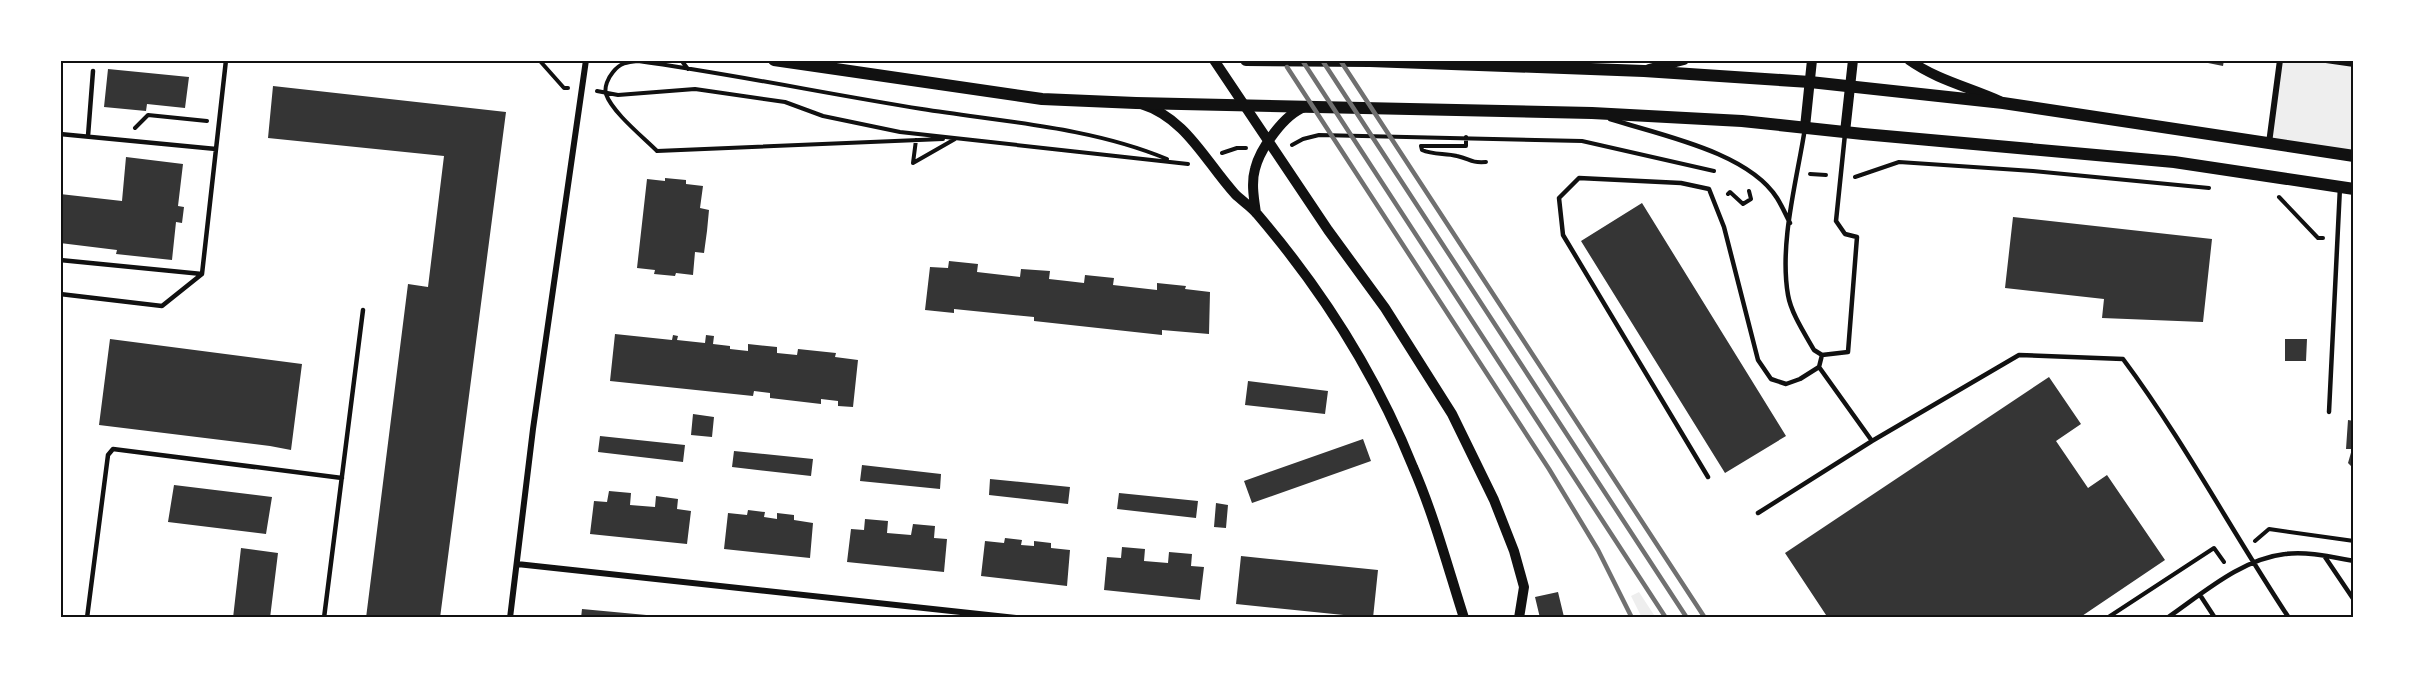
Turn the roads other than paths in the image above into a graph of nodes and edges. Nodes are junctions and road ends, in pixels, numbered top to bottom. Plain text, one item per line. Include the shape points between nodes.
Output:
1 (226, 60) edge
2 (586, 60) edge
3 (774, 60) edge
4 (1214, 60) edge
5 (1246, 60) edge
6 (1684, 60) edge
7 (1812, 60) edge
8 (1853, 60) edge
9 (1909, 60) edge
10 (2280, 60) edge
11 (2326, 60) edge
12 (1370, 61) edge
13 (2354, 64) edge
14 (93, 71) dead end
15 (1644, 71) junction
16 (1810, 82) junction
17 (1851, 87) junction
18 (1136, 103) junction
19 (2002, 103) junction
20 (1310, 106) junction
21 (1592, 113) junction
22 (1805, 127) junction
23 (1845, 132) junction
24 (60, 134) edge
25 (88, 136) junction
26 (2269, 143) junction
27 (216, 149) junction
28 (2354, 156) edge
29 (2340, 187) junction
30 (2354, 189) edge
31 (1256, 213) junction
32 (1790, 223) junction
33 (60, 260) edge
34 (202, 274) junction
35 (60, 294) edge
36 (363, 310) dead end
37 (1822, 355) junction
38 (1819, 367) junction
39 (2329, 412) dead end
40 (1872, 441) junction
41 (1708, 477) dead end
42 (342, 478) junction
43 (1758, 513) dead end
44 (2325, 557) junction
45 (2354, 561) edge
46 (2253, 563) junction
47 (517, 564) junction
48 (2200, 596) junction
49 (2354, 600) edge
50 (87, 618) edge
51 (324, 618) edge
52 (510, 618) edge
53 (1016, 618) edge
54 (1464, 618) edge
55 (1519, 618) edge
56 (2167, 618) edge
57 (2215, 618) edge
58 (2289, 618) edge

1 - 27 lane
2 - 47 street
3 - 18 main road via 1042,99
4 - 55 street via 1385,308 1452,414 1514,551 1524,587
5 - 12 main road
6 - 15 street
7 - 16 street
8 - 17 street
9 - 19 street via 1949,82
10 - 26 street
11 - 13 street
12 - 15 main road
14 - 25 lane
15 - 16 main road
16 - 17 main road
16 - 22 street
17 - 19 main road
17 - 23 street
18 - 20 main road
18 - 31 street via 1163,114 1189,134 1235,194
19 - 26 main road
20 - 21 main road
20 - 31 street via 1287,116 1263,153 1254,171
21 - 22 main road
21 - 32 lane via 1735,160 1774,194
22 - 23 main road
22 - 32 lane
23 - 29 main road via 2174,162
23 - 37 lane via 1836,221 1845,234 1857,237 1848,352
24 - 25 lane
25 - 27 lane
26 - 28 main road
27 - 34 lane
29 - 30 main road
29 - 39 lane
31 - 54 street via 1328,308 1382,400 1414,467
32 - 37 lane via 1788,297 1814,350
33 - 34 lane
34 - 35 lane via 162,306
36 - 42 lane
37 - 38 lane
38 - 40 lane
38 - 41 lane via 1786,384 1772,379 1758,360 1724,227 1709,189 1681,183 1579,178 1559,198 1563,235
40 - 43 lane
40 - 46 lane via 2019,355 2122,359 2158,406
42 - 50 lane via 113,449 108,455
42 - 51 lane
44 - 45 lane
44 - 46 lane via 2285,554
44 - 49 lane
46 - 48 lane
46 - 58 lane
47 - 52 street
47 - 53 street
48 - 56 lane
48 - 57 lane

